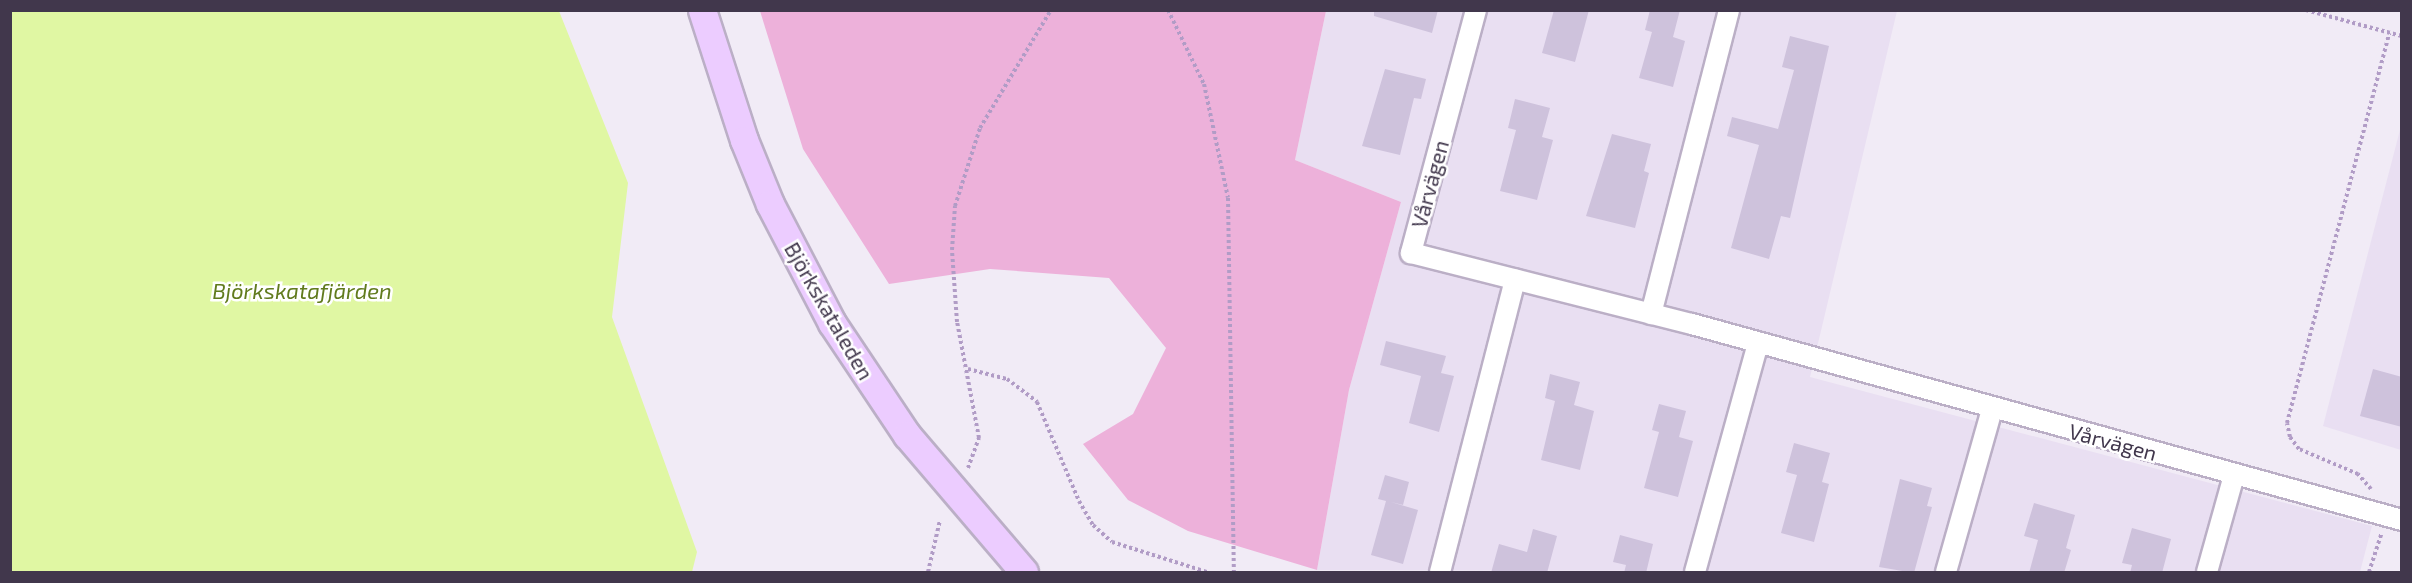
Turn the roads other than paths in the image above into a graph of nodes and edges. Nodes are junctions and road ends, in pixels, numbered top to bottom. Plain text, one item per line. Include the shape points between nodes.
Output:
1 (702, 10) edge
2 (1476, 10) edge
3 (1729, 10) edge
4 (1515, 279) junction
5 (1651, 314) junction
6 (1758, 343) junction
7 (1992, 409) junction
8 (2234, 476) junction
9 (2402, 520) edge
10 (1024, 573) edge
11 (1440, 573) edge
12 (1695, 573) edge
13 (1946, 573) edge
14 (2207, 573) edge

1 - 10 main road, Björkskataleden via 740,129 770,204 832,323 907,435
2 - 4 street, Vårvägen via 1411,253
3 - 5 street
4 - 5 street, Vårvägen
4 - 11 street
5 - 6 street, Vårvägen
6 - 7 street, Vårvägen
6 - 12 street
7 - 8 street, Vårvägen
7 - 13 street
8 - 9 street, Vårvägen
8 - 14 street

